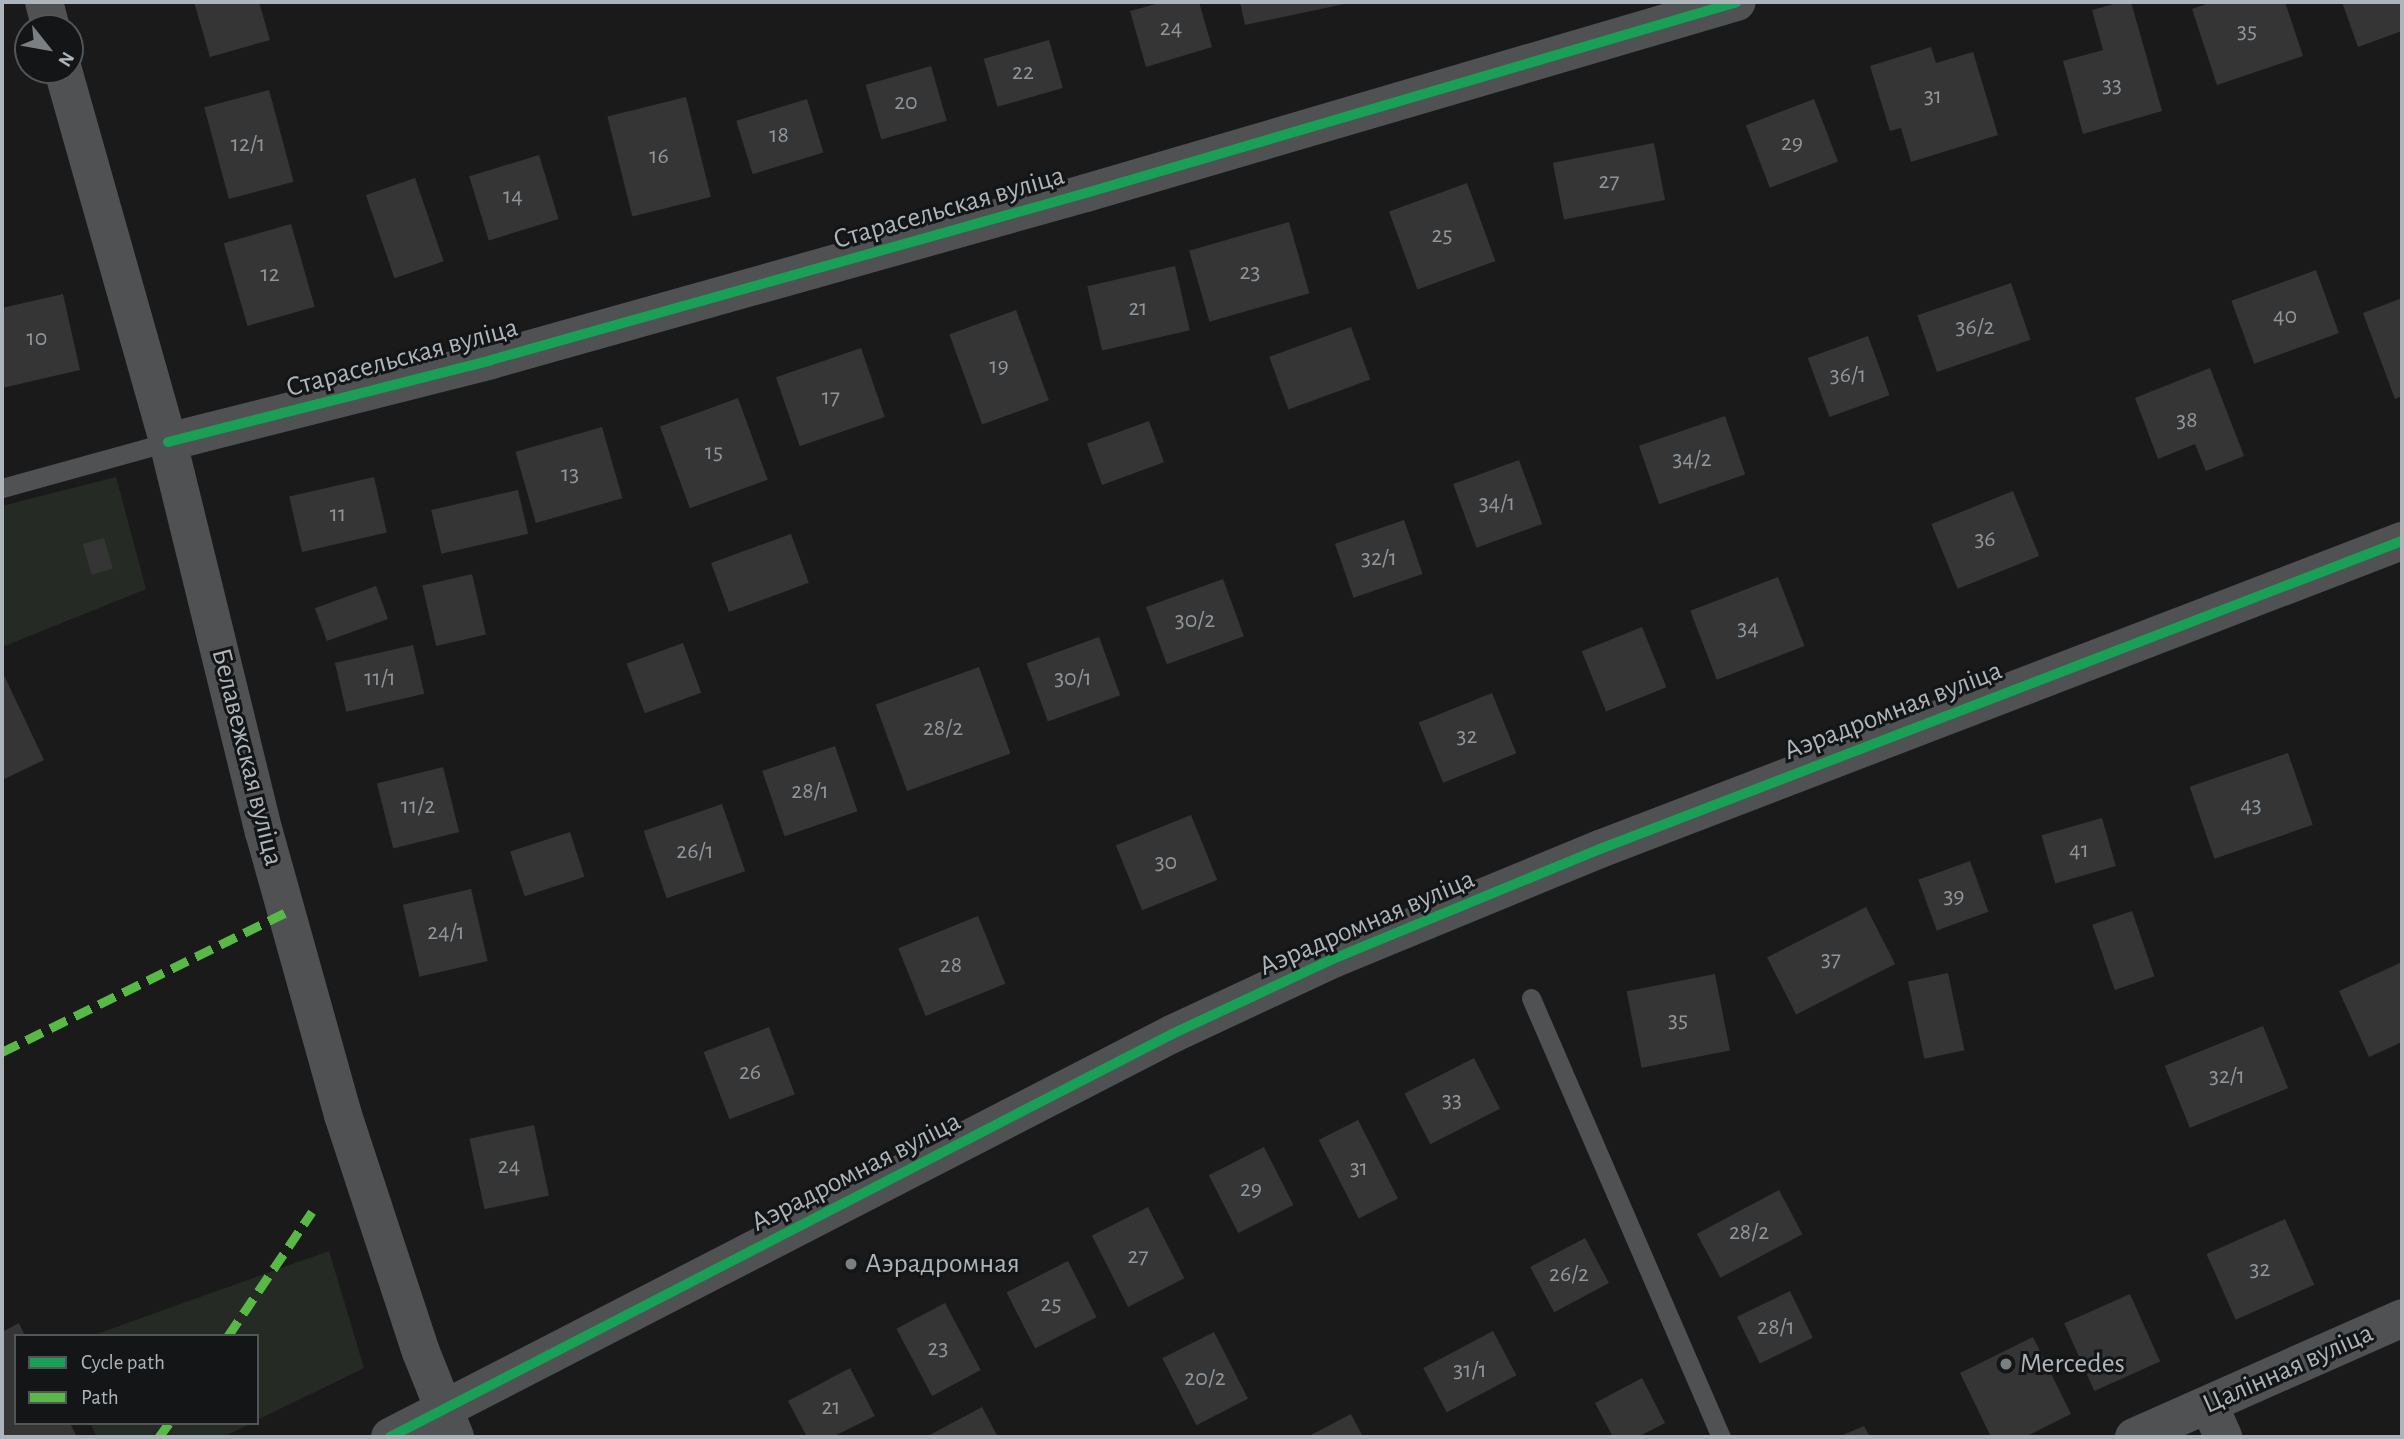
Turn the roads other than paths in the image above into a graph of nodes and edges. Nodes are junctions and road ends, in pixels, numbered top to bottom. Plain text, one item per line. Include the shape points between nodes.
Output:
1 (1737, 2) edge
2 (67, 84) edge
3 (168, 442) junction
4 (2, 488) edge
5 (2402, 541) edge
6 (1531, 998) dead end
7 (2402, 1318) edge
8 (2216, 1421) edge
9 (449, 1424) edge
10 (390, 1437) edge
11 (1721, 1437) edge
12 (2134, 1437) edge

1 - 3 street, Старасельская вуліца via 1059,201 491,360
2 - 3 street, Белавежская вуліца
3 - 4 lane
3 - 9 street, Белавежская вуліца via 264,832 343,1115
5 - 9 street, Аэрадромная вуліца via 1639,834 1333,959 1172,1034
6 - 11 lane
7 - 8 street, Цалінная вуліца
8 - 12 street, Цалінная вуліца
9 - 10 street, Аэрадромная вуліца

